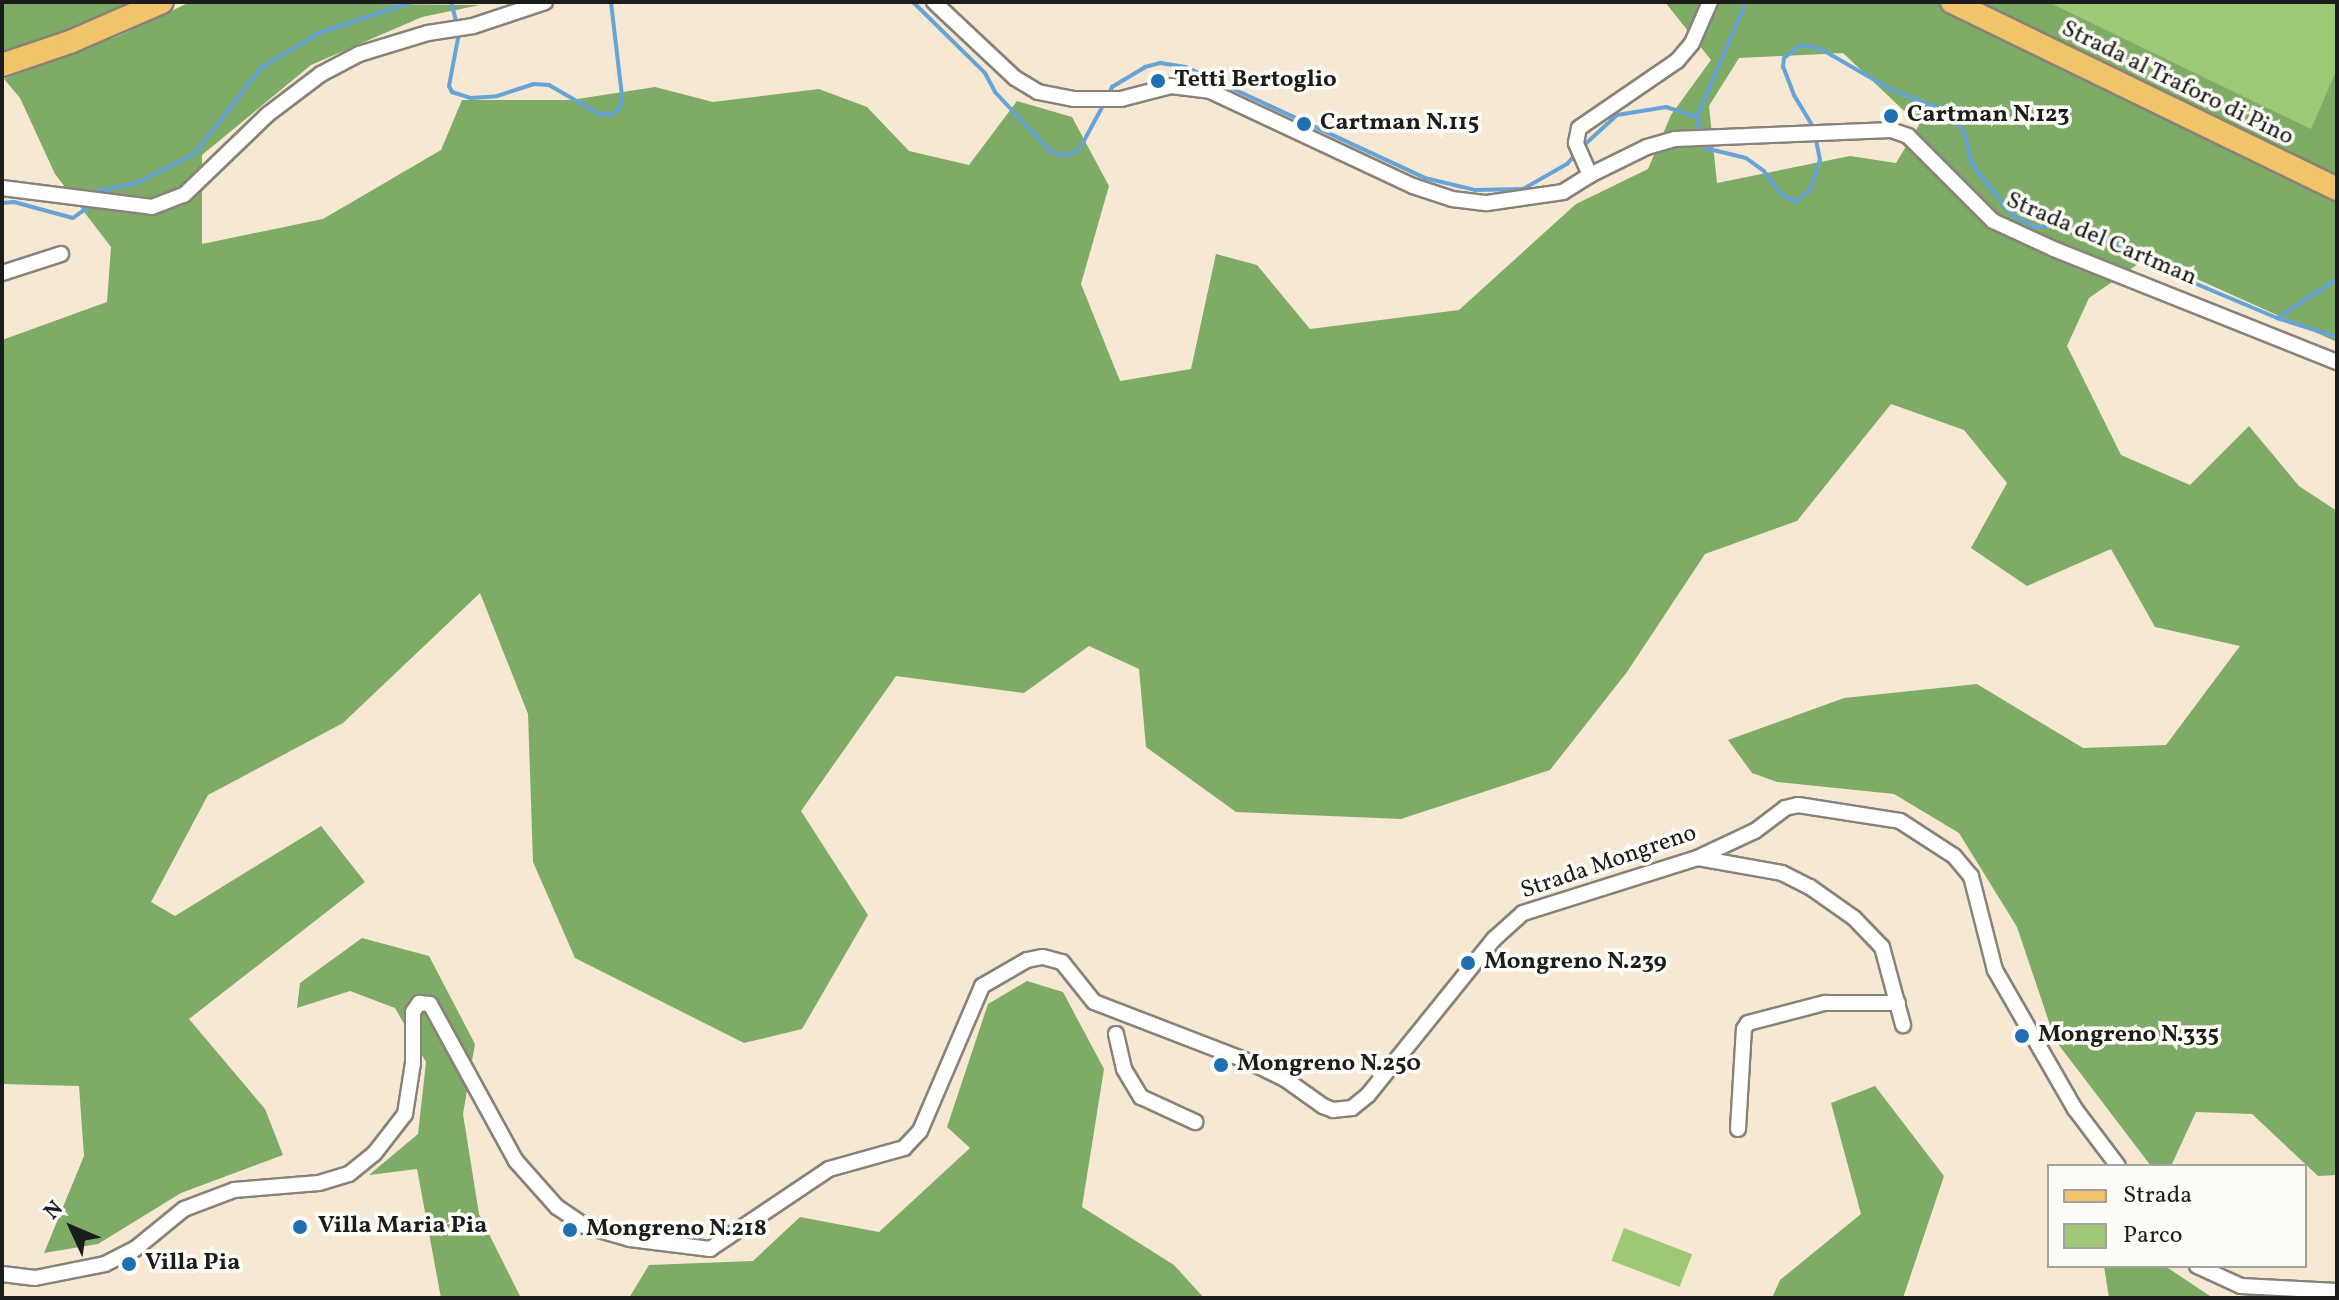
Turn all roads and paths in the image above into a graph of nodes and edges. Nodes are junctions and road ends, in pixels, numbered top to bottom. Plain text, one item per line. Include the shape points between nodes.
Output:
1 (162, 2) edge
2 (545, 2) edge
3 (934, 2) edge
4 (1710, 2) edge
5 (1952, 2) edge
6 (2, 65) edge
7 (1590, 175) junction
8 (2, 188) edge
9 (2337, 189) edge
10 (61, 254) dead end
11 (2, 273) edge
12 (2337, 362) edge
13 (1697, 858) junction
14 (1898, 1003) junction
15 (1108, 1007) junction
16 (1903, 1025) dead end
17 (1195, 1122) dead end
18 (1738, 1129) dead end
19 (2116, 1164) edge
20 (2201, 1268) edge
21 (2, 1274) edge
22 (2337, 1291) edge

1 - 6 main road
2 - 8 street via 359,54 321,74 267,115 184,195 152,207
3 - 7 street, Strada del Cartman via 1015,78 1038,92 1121,99 1171,86 1210,91 1413,186 1452,199 1487,203 1563,192
4 - 7 street via 1692,43 1677,61 1579,128 1576,143
5 - 9 main road, Strada al Traforo di Pino
7 - 12 street, Strada del Cartman via 1647,147 1689,139 1891,130 1908,136 1993,221
10 - 11 street
13 - 14 street via 1782,873 1843,910 1882,947
13 - 15 street, Strada Mongreno via 1523,913 1494,939 1352,1108 1323,1106 1252,1063
13 - 19 street, Strada Mongreno via 1798,805 1900,821 1954,856 1971,876 1995,970 2075,1109
14 - 16 street
14 - 18 street via 1825,1003 1748,1023
15 - 17 street via 1124,1069 1141,1097
15 - 21 street, Strada Mongreno via 1094,1002 1062,962 1043,957 1027,960 982,986 920,1131 904,1148 829,1169 710,1249 630,1239 585,1226 557,1207 516,1161 430,1004 419,1003 413,1012 405,1114 374,1154 349,1174 319,1183 234,1190 184,1209 135,1249 105,1264 35,1278
20 - 22 street via 2241,1286

